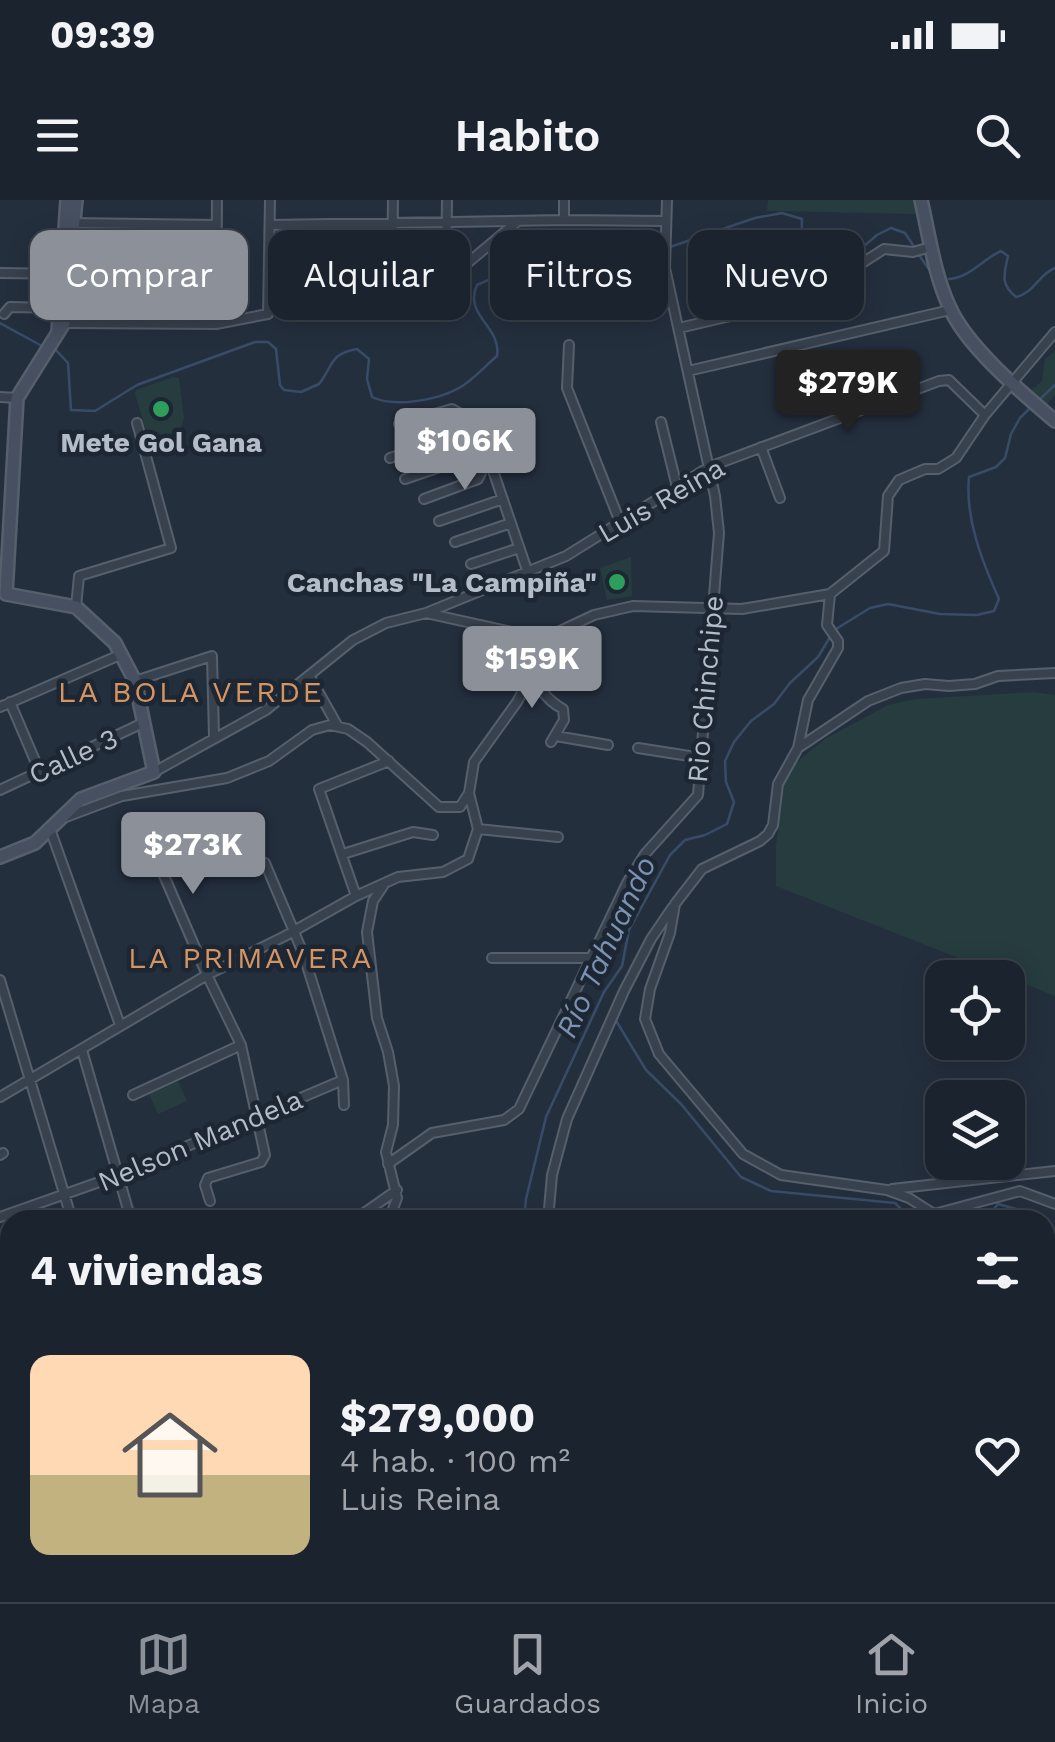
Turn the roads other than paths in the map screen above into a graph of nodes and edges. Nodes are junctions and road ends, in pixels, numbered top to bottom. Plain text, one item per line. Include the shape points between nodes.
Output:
1 (66, 200) edge
2 (76, 200) edge
3 (217, 200) edge
4 (270, 200) edge
5 (392, 200) edge
6 (447, 200) edge
7 (564, 200) edge
8 (667, 200) edge
9 (921, 200) edge
10 (518, 220) junction
11 (564, 220) junction
12 (392, 221) junction
13 (446, 221) junction
14 (664, 222) junction
15 (69, 223) junction
16 (270, 224) junction
17 (217, 225) junction
18 (68, 230) edge
19 (217, 230) edge
20 (270, 230) edge
21 (392, 230) edge
22 (446, 230) edge
23 (931, 247) junction
24 (470, 261) edge
25 (864, 262) edge
26 (0, 272) edge
27 (30, 272) edge
28 (30, 307) edge
29 (950, 310) junction
30 (4, 314) dead end
31 (268, 314) edge
32 (60, 320) edge
33 (216, 320) edge
34 (713, 320) edge
35 (216, 324) junction
36 (59, 328) junction
37 (679, 328) junction
38 (1055, 332) edge
39 (569, 346) dead end
40 (688, 371) junction
41 (1013, 386) junction
42 (0, 397) edge
43 (17, 398) junction
44 (985, 414) junction
45 (1053, 419) edge
46 (661, 422) dead end
47 (137, 424) dead end
48 (400, 424) dead end
49 (466, 432) junction
50 (761, 448) junction
51 (475, 454) junction
52 (390, 458) dead end
53 (709, 467) junction
54 (405, 479) dead end
55 (677, 487) junction
56 (780, 498) dead end
57 (424, 500) dead end
58 (502, 500) junction
59 (439, 522) dead end
60 (620, 522) junction
61 (510, 523) junction
62 (455, 542) dead end
63 (519, 548) junction
64 (471, 564) dead end
65 (528, 573) junction
66 (2, 593) edge
67 (830, 594) junction
68 (76, 607) junction
69 (712, 608) junction
70 (426, 613) junction
71 (543, 638) junction
72 (122, 654) junction
73 (1055, 673) edge
74 (526, 676) junction
75 (310, 677) junction
76 (134, 681) junction
77 (10, 702) junction
78 (0, 707) edge
79 (146, 722) junction
80 (336, 725) junction
81 (214, 737) junction
82 (608, 745) dead end
83 (638, 748) dead end
84 (798, 748) junction
85 (702, 758) junction
86 (390, 761) junction
87 (39, 770) junction
88 (154, 772) junction
89 (0, 790) edge
90 (469, 793) junction
91 (62, 818) junction
92 (50, 829) junction
93 (478, 829) junction
94 (146, 834) dead end
95 (433, 836) dead end
96 (558, 837) dead end
97 (343, 854) junction
98 (0, 857) edge
99 (266, 863) dead end
100 (386, 882) junction
101 (356, 896) junction
102 (675, 904) junction
103 (295, 929) junction
104 (492, 958) dead end
105 (590, 958) junction
106 (207, 975) junction
107 (0, 980) edge
108 (2, 994) edge
109 (120, 1024) junction
110 (242, 1045) junction
111 (82, 1050) junction
112 (343, 1080) junction
113 (31, 1081) junction
114 (133, 1095) dead end
115 (0, 1097) edge
116 (344, 1105) dead end
117 (256, 1116) junction
118 (388, 1164) junction
119 (1055, 1171) edge
120 (119, 1174) junction
121 (397, 1190) junction
122 (887, 1190) junction
123 (64, 1196) junction
124 (210, 1201) dead end
125 (1055, 1204) edge
126 (23, 1210) edge
127 (69, 1210) edge
128 (128, 1210) edge
129 (368, 1210) edge
130 (392, 1210) edge
131 (549, 1210) edge
132 (928, 1210) edge
133 (949, 1210) edge

1 - 15 main road
2 - 15 main road
3 - 17 street
4 - 16 street
5 - 12 street
6 - 13 street
7 - 11 street
8 - 14 street, Rio Chinchipe
9 - 23 main road
10 - 11 street
10 - 13 street
10 - 24 street
11 - 14 street
12 - 13 street
12 - 16 street
12 - 21 street
13 - 22 street
14 - 37 street, Rio Chinchipe via 664,259
15 - 17 street
15 - 18 main road
16 - 20 street
17 - 19 street
23 - 25 street via 884,249
23 - 29 main road
26 - 27 street
28 - 30 street via 10,307
29 - 40 street
29 - 41 main road
31 - 35 street
32 - 36 main road
33 - 35 street
34 - 37 street
35 - 36 street
36 - 43 main road
37 - 40 street, Rio Chinchipe
38 - 41 street
39 - 60 street via 567,388
40 - 53 street, Rio Chinchipe
41 - 44 street
41 - 45 main road
42 - 43 street
43 - 66 main road
44 - 50 street, Luis Reina via 944,380
44 - 67 street via 948,465 899,480 888,496 884,552
46 - 55 street
47 - 68 street via 171,548 78,576
48 - 49 street via 456,410
49 - 51 street
49 - 52 street
50 - 53 street, Luis Reina
50 - 56 street
51 - 54 street
51 - 57 street via 478,479
51 - 58 street via 486,453
53 - 55 street, Luis Reina
53 - 69 street, Rio Chinchipe via 719,533
55 - 60 street, Luis Reina
58 - 59 street
58 - 61 street
60 - 65 street, Luis Reina
61 - 62 street
61 - 63 street
63 - 64 street
63 - 65 street
65 - 70 street, Luis Reina
66 - 68 main road
67 - 69 street via 776,606
67 - 84 street via 826,625 838,644 808,700
68 - 72 main road
69 - 71 street via 610,610
69 - 85 street, Rio Chinchipe
70 - 71 street
70 - 75 street, Luis Reina via 353,640
71 - 74 street via 532,650
72 - 76 main road
72 - 77 street
73 - 84 street via 901,688
74 - 82 street via 563,710 553,739
74 - 90 street via 517,702 474,762
75 - 80 street
75 - 81 street, Luis Reina
76 - 79 main road
76 - 81 street via 212,656
77 - 78 street
77 - 87 street
79 - 87 street, Calle 3
79 - 88 main road
80 - 86 street
80 - 91 street via 312,730 279,756 226,778 122,796
81 - 88 street, Luis Reina
83 - 85 street
84 - 102 street via 778,784 768,834 702,869
85 - 105 street, Rio Chinchipe via 698,795 645,854
86 - 90 street via 439,806 460,807
86 - 97 street via 319,789
87 - 89 street, Calle 3
88 - 91 main road via 82,799
90 - 93 street
91 - 92 main road
92 - 98 main road
92 - 109 street
93 - 96 street
93 - 100 street via 473,849 458,866
94 - 106 street
95 - 97 street via 413,832
97 - 101 street
99 - 103 street
100 - 101 street
100 - 118 street via 373,901 366,932 376,1018 394,1086
101 - 103 street
102 - 122 street via 646,1020 659,1054 743,1154 781,1176
102 - 131 street via 624,991 567,1119
103 - 106 street
103 - 112 street
104 - 105 street
105 - 118 street, Rio Chinchipe via 512,1116 441,1129
106 - 109 street
106 - 110 street
107 - 108 street
108 - 113 street
109 - 111 street
110 - 114 street
110 - 117 street
111 - 113 street
111 - 120 street
112 - 116 street
112 - 117 street, Nelson Mandela
113 - 115 street
113 - 123 street
117 - 120 street, Nelson Mandela
117 - 124 street via 264,1159 208,1178
118 - 121 street
119 - 122 street
120 - 123 street, Nelson Mandela
120 - 128 street
121 - 129 street
121 - 130 street
122 - 132 street
123 - 126 street, Nelson Mandela
123 - 127 street
125 - 133 street via 1020,1191

